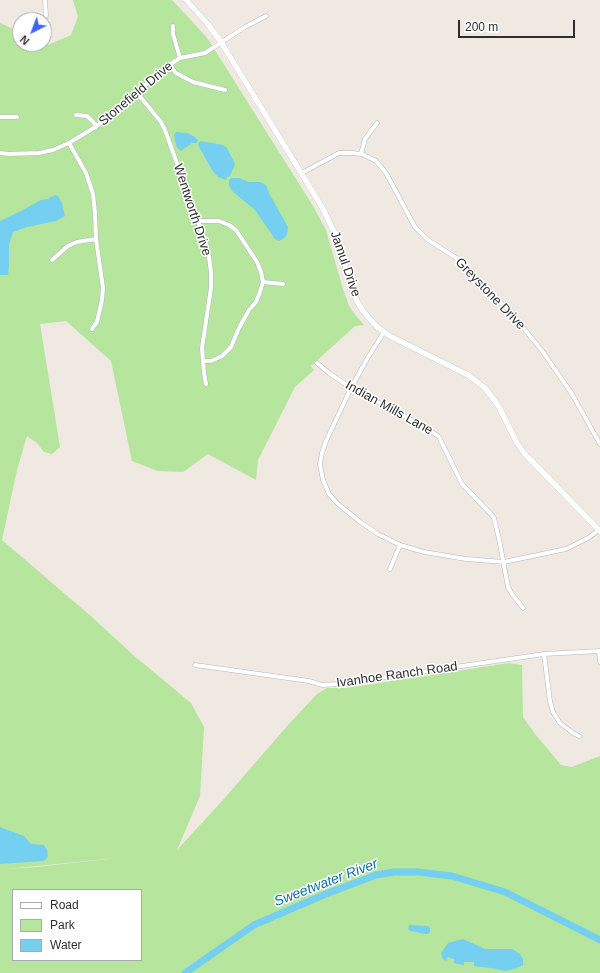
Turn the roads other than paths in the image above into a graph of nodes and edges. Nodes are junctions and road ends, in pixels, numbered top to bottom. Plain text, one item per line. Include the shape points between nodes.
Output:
1 (45, 0) edge
2 (186, 0) edge
3 (46, 12) edge
4 (266, 16) dead end
5 (173, 26) dead end
6 (221, 42) junction
7 (180, 58) junction
8 (169, 65) junction
9 (225, 90) dead end
10 (137, 93) junction
11 (76, 115) dead end
12 (0, 117) edge
13 (17, 118) dead end
14 (377, 123) dead end
15 (97, 126) junction
16 (69, 144) junction
17 (0, 153) edge
18 (361, 154) junction
19 (302, 173) junction
20 (197, 221) junction
21 (96, 239) junction
22 (52, 260) dead end
23 (263, 282) junction
24 (284, 284) dead end
25 (92, 329) dead end
26 (384, 332) junction
27 (203, 361) junction
28 (318, 363) dead end
29 (206, 384) dead end
30 (351, 388) junction
31 (600, 444) edge
32 (600, 530) edge
33 (400, 545) junction
34 (504, 562) junction
35 (390, 569) dead end
36 (523, 608) dead end
37 (600, 651) edge
38 (544, 654) junction
39 (600, 662) edge
40 (195, 665) dead end
41 (579, 736) dead end

1 - 3 street
2 - 6 street, Jamul Drive
4 - 6 street, Stonefield Drive
5 - 7 street
6 - 7 street, Stonefield Drive via 204,53
6 - 19 street, Jamul Drive
7 - 8 street, Stonefield Drive
8 - 9 street via 176,73 193,82
8 - 10 street, Stonefield Drive
10 - 15 street, Stonefield Drive
10 - 20 street, Wentworth Drive via 163,126
11 - 15 street via 87,116
12 - 13 street
14 - 18 street via 365,139
15 - 16 street, Stonefield Drive
16 - 17 street, Stonefield Drive via 38,153
16 - 21 street via 91,183
18 - 19 street, Greystone Drive via 339,153
18 - 31 street, Greystone Drive via 376,161 386,173 415,227 458,259 519,322 572,394
19 - 26 street, Jamul Drive via 334,230 357,301 370,319
20 - 23 street via 219,221 236,230 257,262
20 - 27 street, Wentworth Drive via 209,257 211,281 203,339
21 - 22 street via 68,246
21 - 25 street via 103,288 97,322
23 - 24 street
23 - 27 street via 256,302 245,316 231,347 222,356 211,361
26 - 30 street
26 - 32 street, Jamul Drive via 468,375 485,388 498,404 524,453
27 - 29 street, Wentworth Drive
28 - 30 street, Indian Mills Lane via 329,374
30 - 33 street via 323,448 320,464 323,480 329,494 338,504 378,534
30 - 34 street, Indian Mills Lane via 427,428 439,437 462,484 494,518
32 - 34 street via 566,550
33 - 34 street via 443,556
33 - 35 street
34 - 36 street, Indian Mills Lane via 508,587
37 - 38 street, Ivanhoe Ranch Road
37 - 39 street
38 - 40 street, Ivanhoe Ranch Road via 322,685
38 - 41 street via 553,712 560,723

